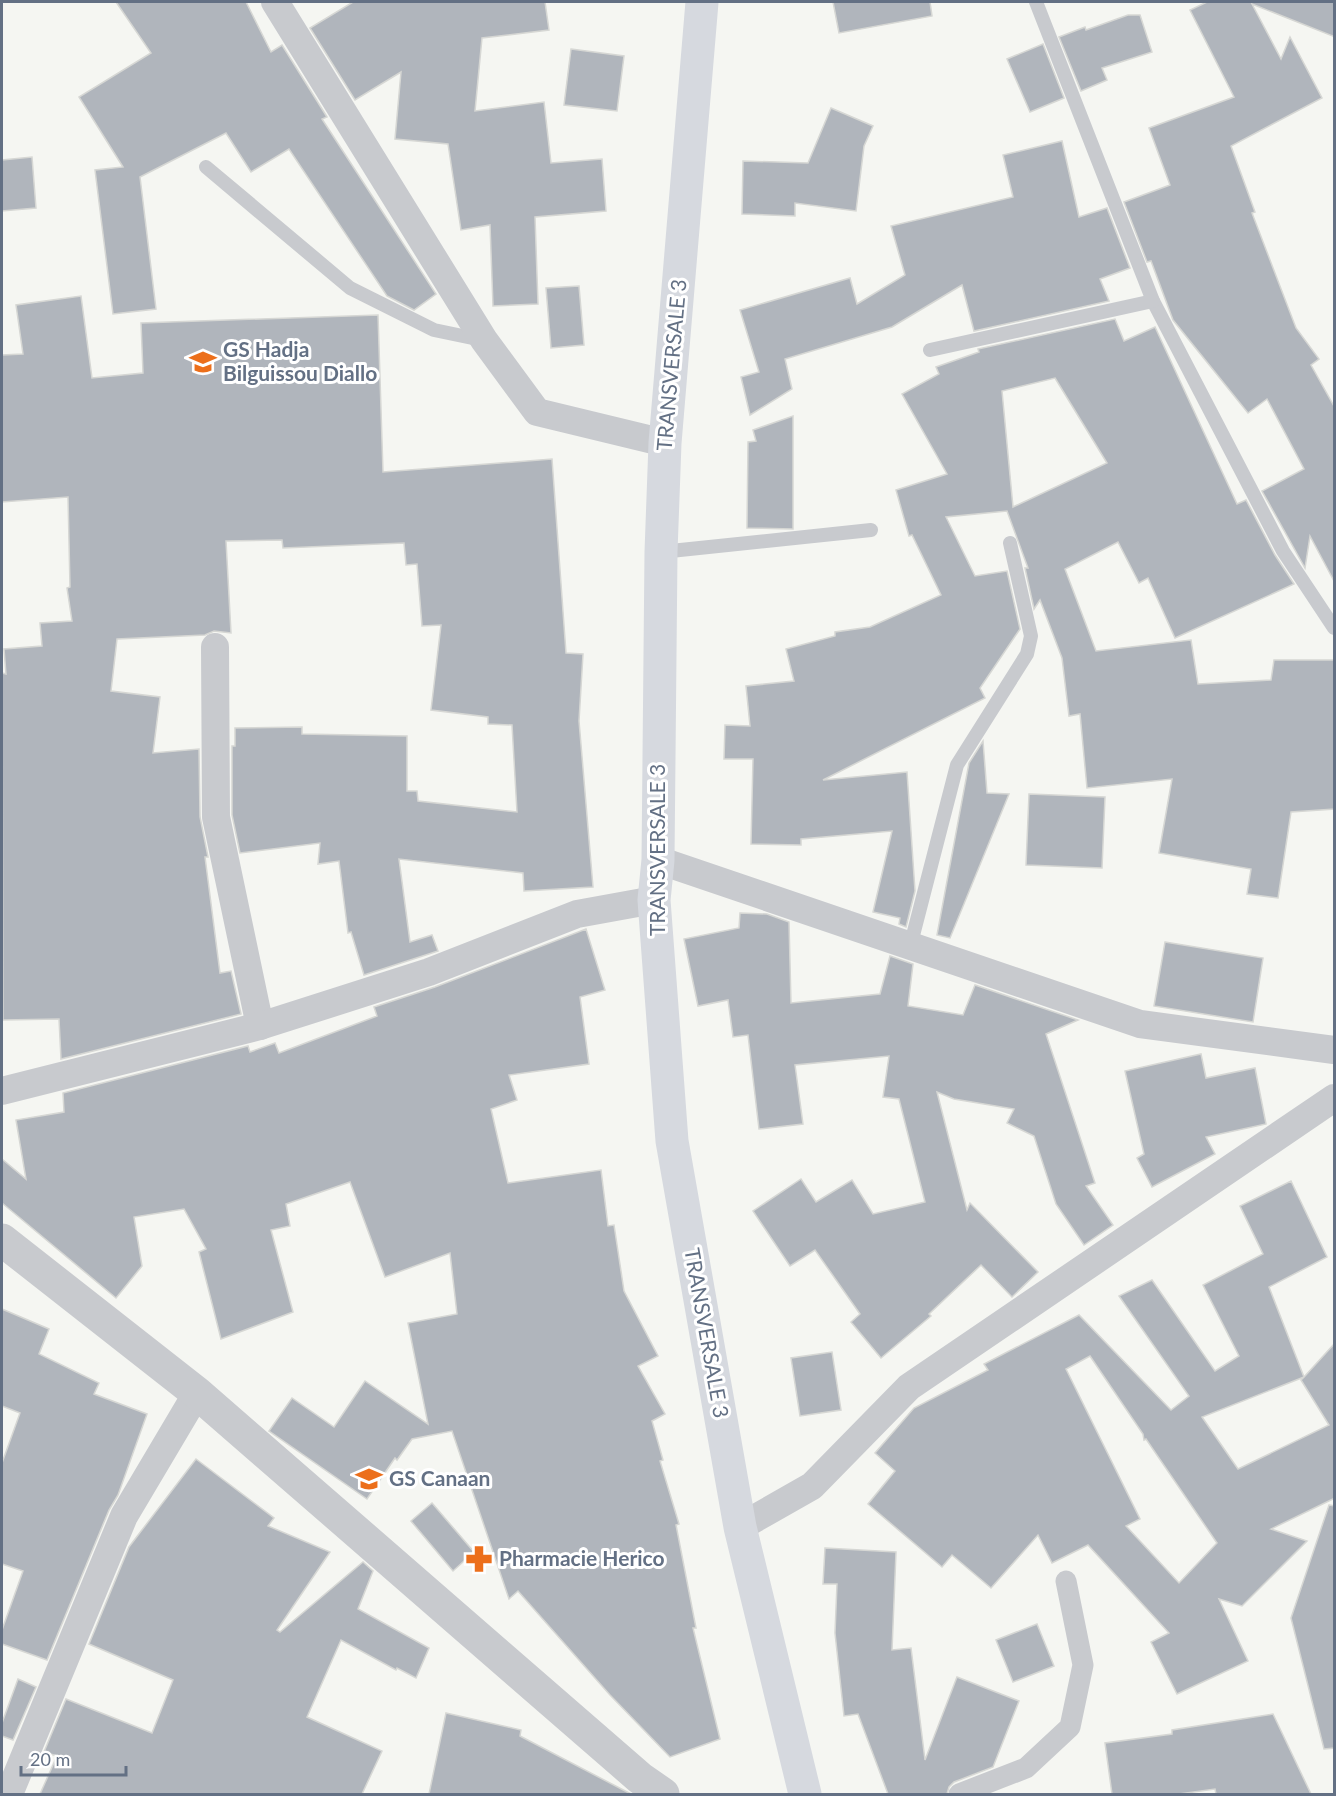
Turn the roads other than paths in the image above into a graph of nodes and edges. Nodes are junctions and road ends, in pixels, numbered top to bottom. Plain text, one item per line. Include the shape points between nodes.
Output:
1 (275, 2) edge
2 (702, 2) edge
3 (1036, 2) edge
4 (206, 167) dead end
5 (1153, 302) junction
6 (484, 340) junction
7 (930, 350) dead end
8 (665, 443) junction
9 (871, 530) dead end
10 (1010, 543) dead end
11 (661, 552) junction
12 (1335, 628) edge
13 (215, 647) dead end
14 (658, 860) junction
15 (654, 900) junction
16 (910, 947) junction
17 (260, 1026) junction
18 (1335, 1050) edge
19 (2, 1091) edge
20 (1335, 1098) edge
21 (2, 1240) edge
22 (197, 1392) junction
23 (740, 1527) junction
24 (1066, 1581) dead end
25 (645, 1789) edge
26 (9, 1794) edge
27 (804, 1794) edge
28 (959, 1794) edge

1 - 6 street
2 - 8 main road, TRANSVERSALE 3
3 - 5 lane
4 - 6 lane via 350,288 434,330
5 - 7 lane
5 - 12 lane via 1283,551
6 - 8 street via 537,412
8 - 11 main road, TRANSVERSALE 3
9 - 11 lane
10 - 16 lane via 1031,636 1027,654 957,765
11 - 14 main road, TRANSVERSALE 3
13 - 17 street via 216,817
14 - 15 main road, TRANSVERSALE 3
14 - 16 street
15 - 17 street via 577,914 429,972
15 - 23 main road, TRANSVERSALE 3 via 672,1141
16 - 18 street via 1140,1024
17 - 19 street
20 - 23 street via 909,1387 812,1486
21 - 22 street
22 - 25 street
22 - 26 street via 124,1516
23 - 27 main road, TRANSVERSALE 3
24 - 28 street via 1083,1665 1070,1727 1026,1768

